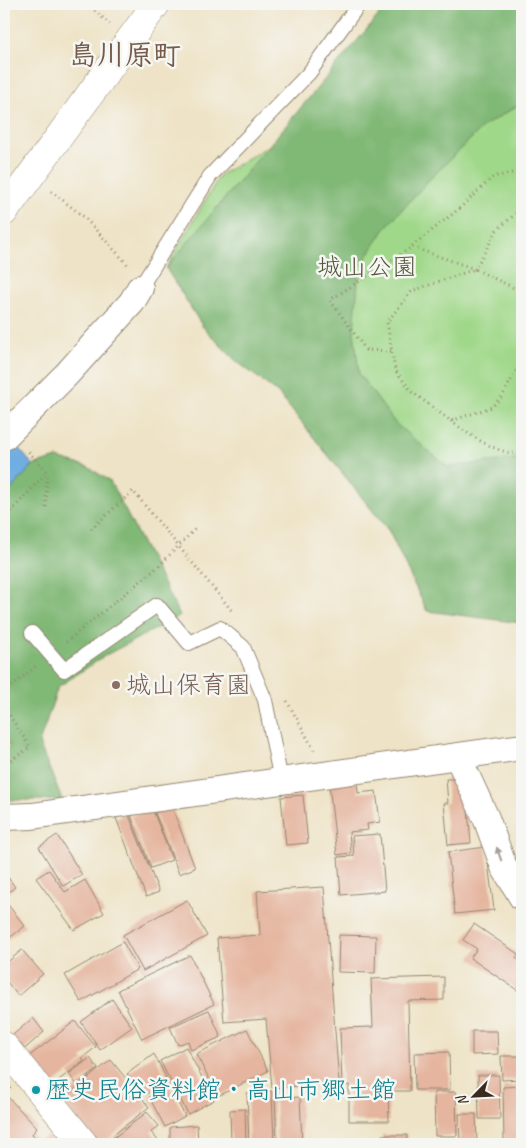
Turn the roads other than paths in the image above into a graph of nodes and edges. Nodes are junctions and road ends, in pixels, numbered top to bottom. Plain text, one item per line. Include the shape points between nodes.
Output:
1 (156, 4) edge
2 (359, 4) edge
3 (4, 212) edge
4 (140, 288) joint
5 (7, 434) edge
6 (32, 633) dead end
7 (522, 747) edge
8 (458, 757) junction
9 (281, 781) junction
10 (4, 817) edge
11 (522, 897) edge
12 (4, 1046) edge
13 (84, 1144) edge

1 - 3 main road
2 - 4 lane via 309,72 210,176
4 - 5 street via 132,302 74,367
6 - 9 lane via 64,670 157,605 189,643 220,628 243,647 265,700
7 - 8 street
8 - 9 street
11 -> 8 street via 504,867
9 - 10 street via 32,816
12 - 13 main road

